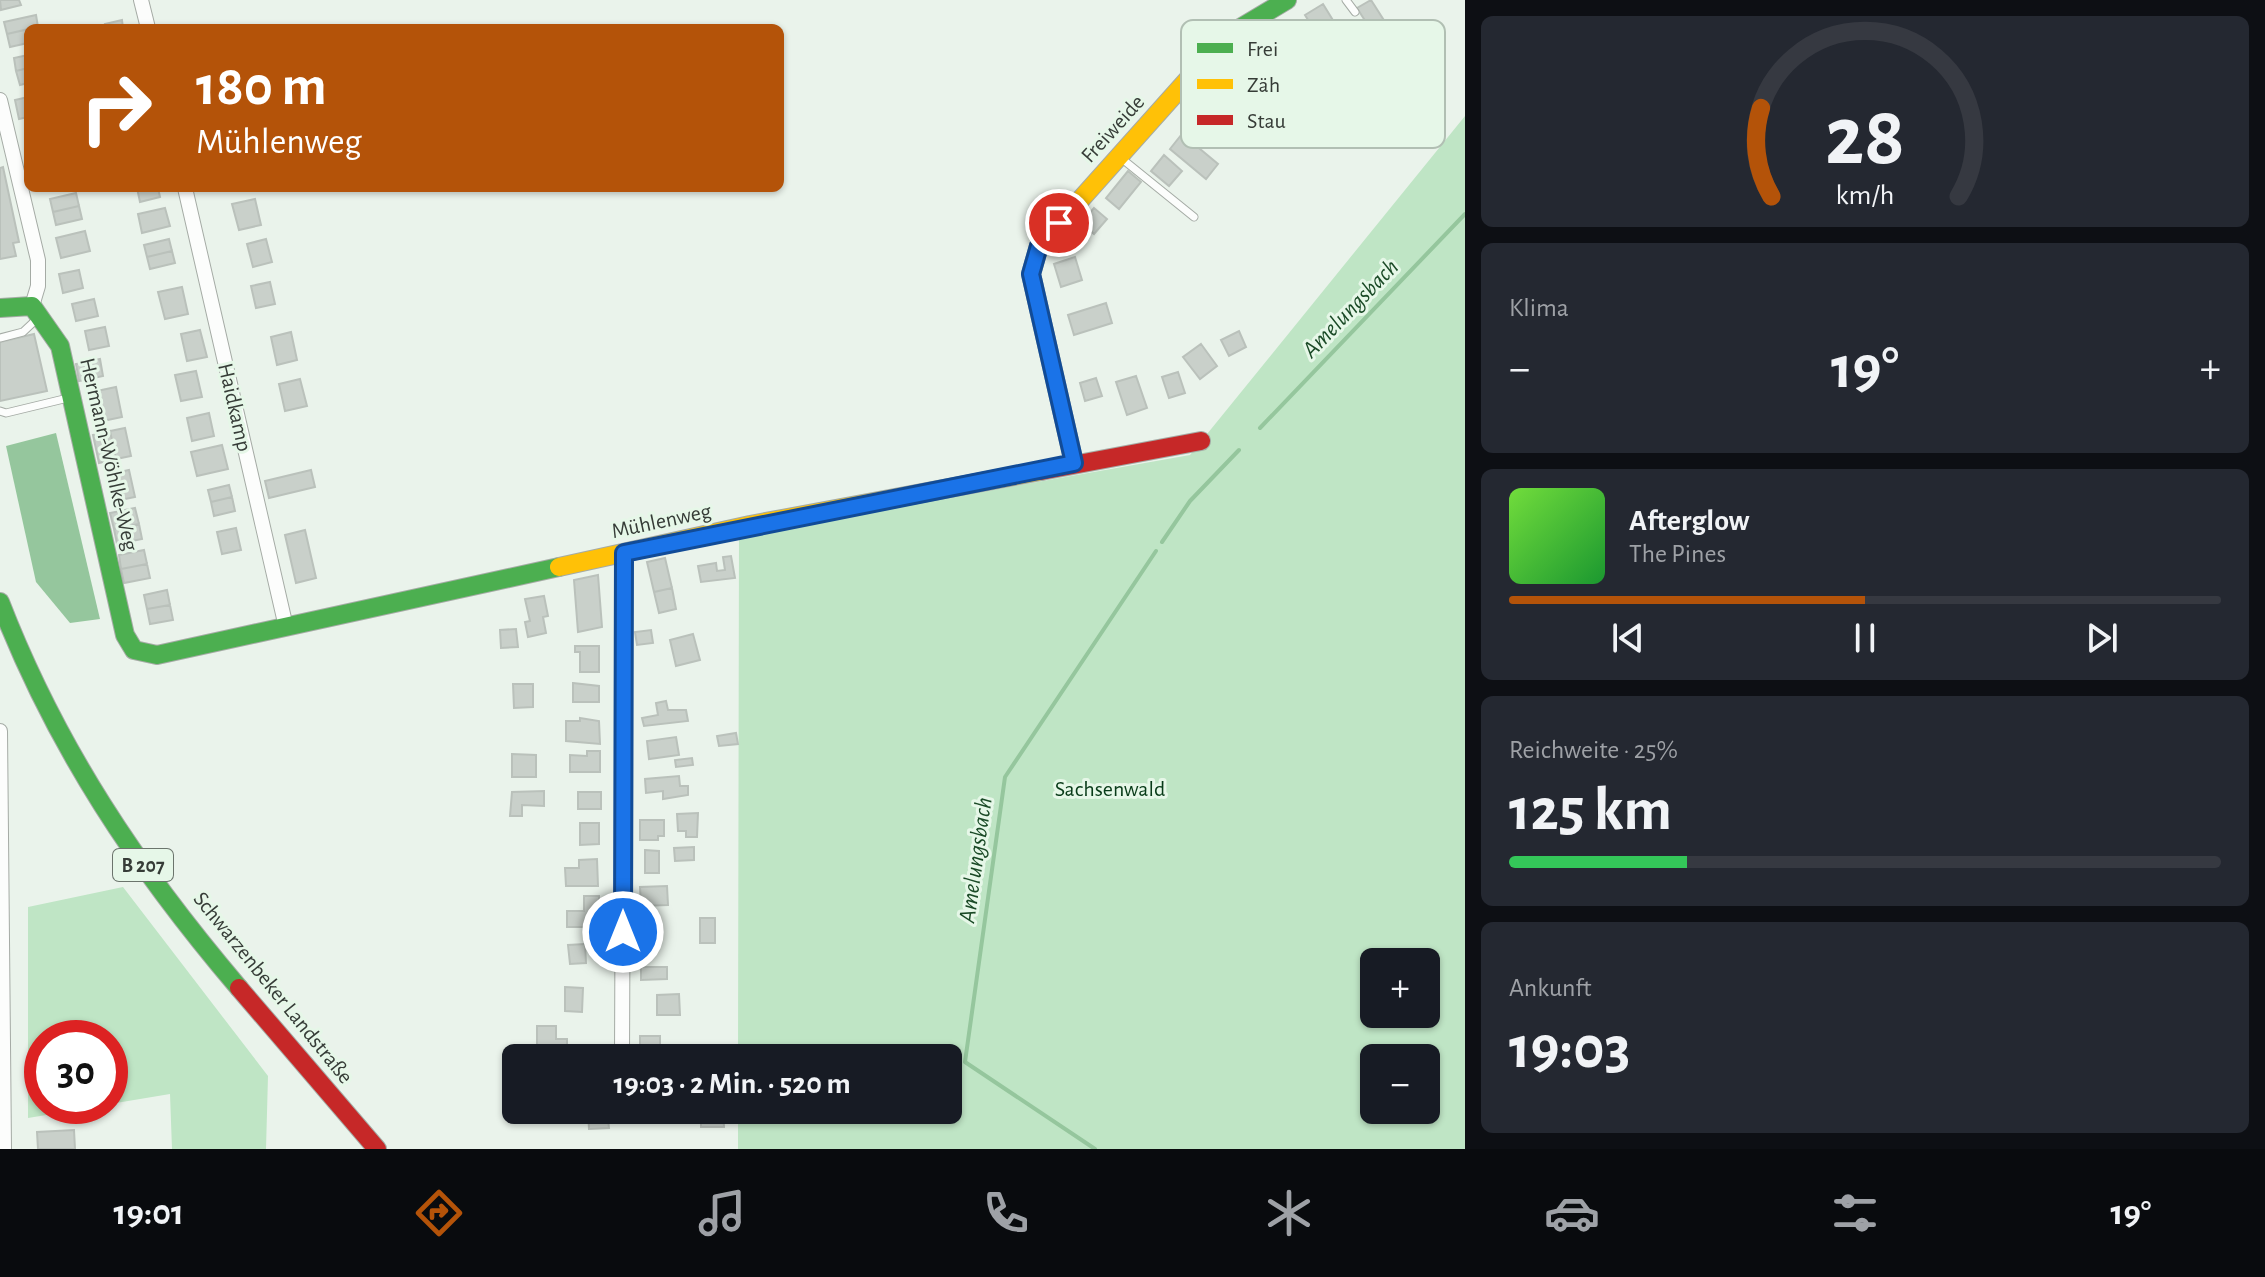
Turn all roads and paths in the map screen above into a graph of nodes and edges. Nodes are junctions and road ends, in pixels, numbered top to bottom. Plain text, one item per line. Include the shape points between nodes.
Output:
1 (141, 0) edge
2 (1287, 0) edge
3 (1346, 0) edge
4 (1265, 6) edge
5 (1355, 12) dead end
6 (147, 24) edge
7 (1181, 87) edge
8 (0, 100) edge
9 (1119, 156) junction
10 (186, 192) edge
11 (1194, 217) dead end
12 (0, 308) edge
13 (37, 310) junction
14 (0, 338) edge
15 (74, 397) junction
16 (0, 411) edge
17 (1201, 441) dead end
18 (1074, 463) junction
19 (624, 553) junction
20 (0, 602) edge
21 (286, 627) junction
22 (134, 650) joint
23 (0, 731) edge
24 (622, 1044) edge
25 (4, 1149) edge
26 (377, 1149) edge

1 - 6 street
2 - 4 street, Freiweide
3 - 5 lane
7 - 9 street, Freiweide
8 - 13 street via 38,260
9 - 11 lane
9 - 18 street, Freiweide via 1039,246 1031,274
10 - 21 street, Haidkamp
12 - 13 street
13 - 14 lane via 23,332
13 - 15 street, Hermann-Wöhlke-Weg via 60,346
15 - 16 lane
15 - 22 street, Hermann-Wöhlke-Weg via 125,635
17 - 18 street, Mühlenweg
18 - 19 street, Mühlenweg
19 - 21 street, Mühlenweg
19 - 24 street
20 - 26 street, Schwarzenbeker Landstraße / B 207 via 38,693 102,809
21 - 22 street, Mühlenweg via 157,655
23 - 25 street

